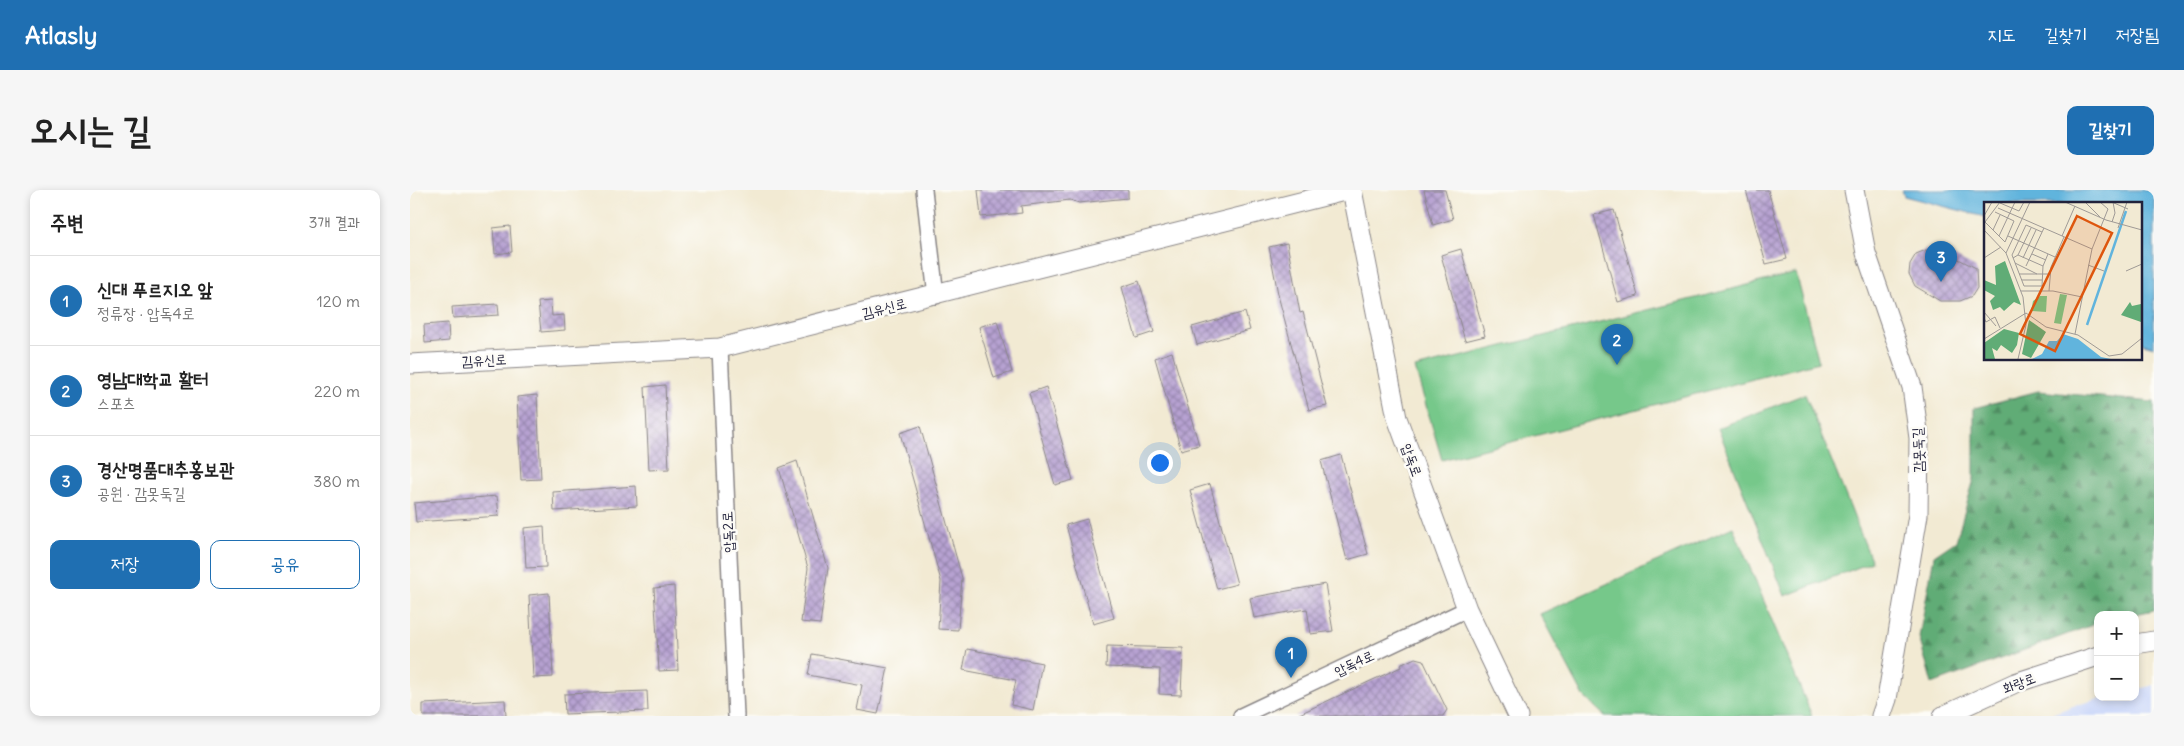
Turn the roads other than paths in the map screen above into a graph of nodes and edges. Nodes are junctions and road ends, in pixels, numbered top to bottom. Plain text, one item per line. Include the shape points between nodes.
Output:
1 (924, 190) edge
2 (1348, 190) edge
3 (1352, 190) edge
4 (1854, 190) edge
5 (936, 296) junction
6 (720, 348) junction
7 (410, 364) edge
8 (1468, 609) junction
9 (2154, 641) edge
10 (2139, 643) edge
11 (2094, 657) edge
12 (1262, 712) edge
13 (736, 716) edge
14 (1240, 716) edge
15 (1518, 716) edge
16 (1880, 716) edge
17 (1943, 716) edge

1 - 5 street
2 - 5 street, 김유신로
3 - 8 street, 압독로 via 1397,418
4 - 16 street, 감못둑길 via 1866,253 1912,387 1919,438 1918,515 1887,699
5 - 6 street, 김유신로
6 - 7 street, 김유신로
6 - 13 street, 압독2로
8 - 12 street, 압독4로
8 - 15 street, 압독로
9 - 10 street
11 - 17 street, 화랑로 via 2015,683
12 - 14 street, 압독4로

